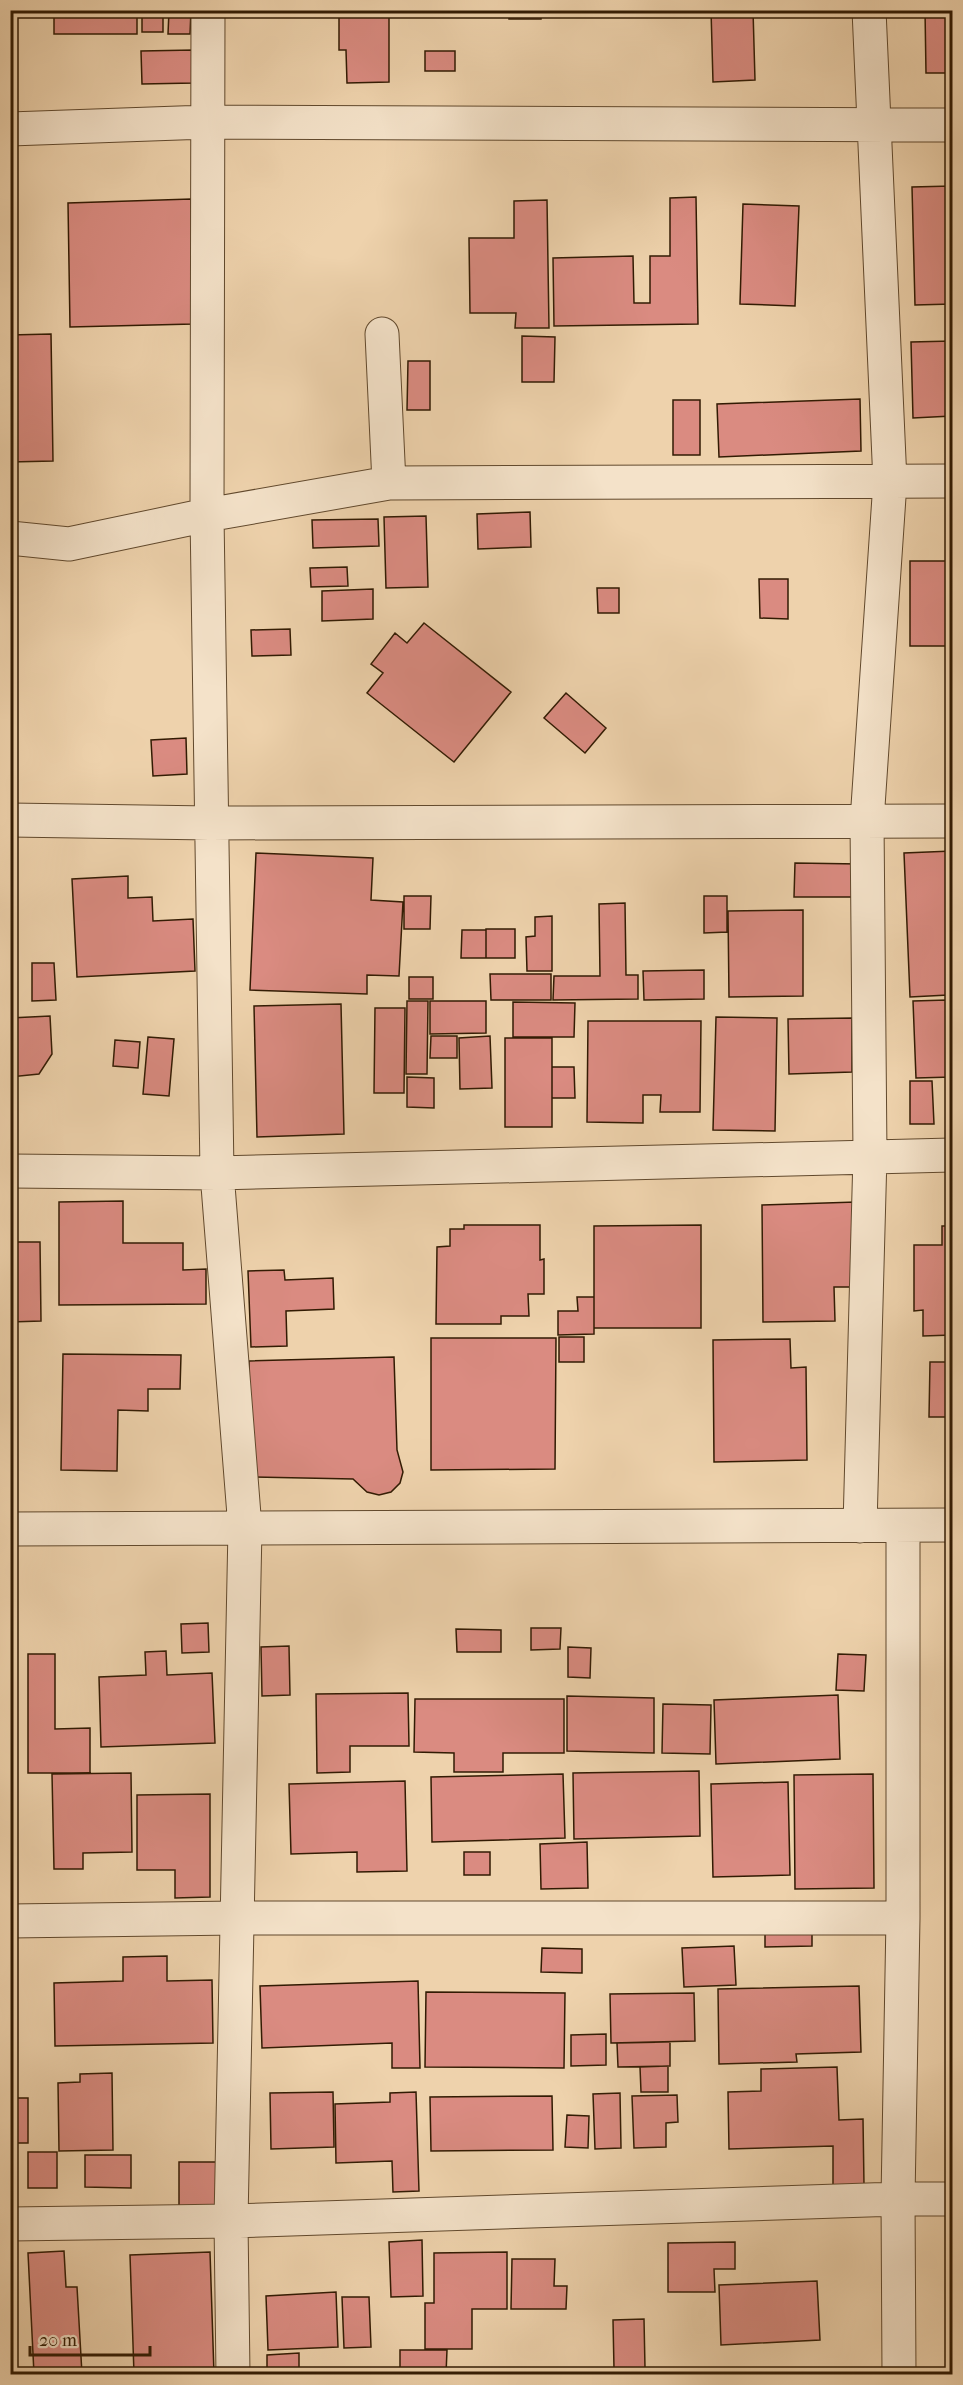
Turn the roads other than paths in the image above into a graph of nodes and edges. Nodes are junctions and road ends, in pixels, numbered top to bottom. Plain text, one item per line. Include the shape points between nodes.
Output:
1 (208, 10) edge
2 (868, 10) edge
3 (207, 122) junction
4 (873, 125) junction
5 (952, 125) edge
6 (10, 129) edge
7 (382, 334) dead end
8 (952, 481) edge
9 (890, 482) junction
10 (389, 483) junction
11 (207, 515) junction
12 (10, 538) edge
13 (10, 820) edge
14 (867, 821) junction
15 (952, 821) edge
16 (210, 823) junction
17 (870, 1155) junction
18 (952, 1155) edge
19 (10, 1171) edge
20 (217, 1173) junction
21 (860, 1526) junction
22 (903, 1526) junction
23 (952, 1526) edge
24 (244, 1528) junction
25 (10, 1529) edge
26 (237, 1918) junction
27 (903, 1918) junction
28 (10, 1921) edge
29 (898, 2199) junction
30 (952, 2199) edge
31 (231, 2221) junction
32 (10, 2224) edge
33 (233, 2374) edge
34 (899, 2374) edge

1 - 3 street
2 - 4 street
3 - 4 street
3 - 6 street
3 - 11 street
4 - 5 street
4 - 9 street
7 - 10 street
8 - 9 street
9 - 10 street
9 - 14 street
10 - 11 street
11 - 12 street via 69,544
11 - 16 street
13 - 16 street
14 - 15 street
14 - 16 street
14 - 17 street
16 - 20 street
17 - 18 street
17 - 20 street
17 - 21 street
19 - 20 street
20 - 24 street
21 - 22 street
21 - 24 street
22 - 23 street
22 - 27 street
24 - 25 street
24 - 26 street
26 - 27 street
26 - 28 street
26 - 31 street
27 - 29 street
29 - 30 street
29 - 31 street
29 - 34 street
31 - 32 street
31 - 33 street

